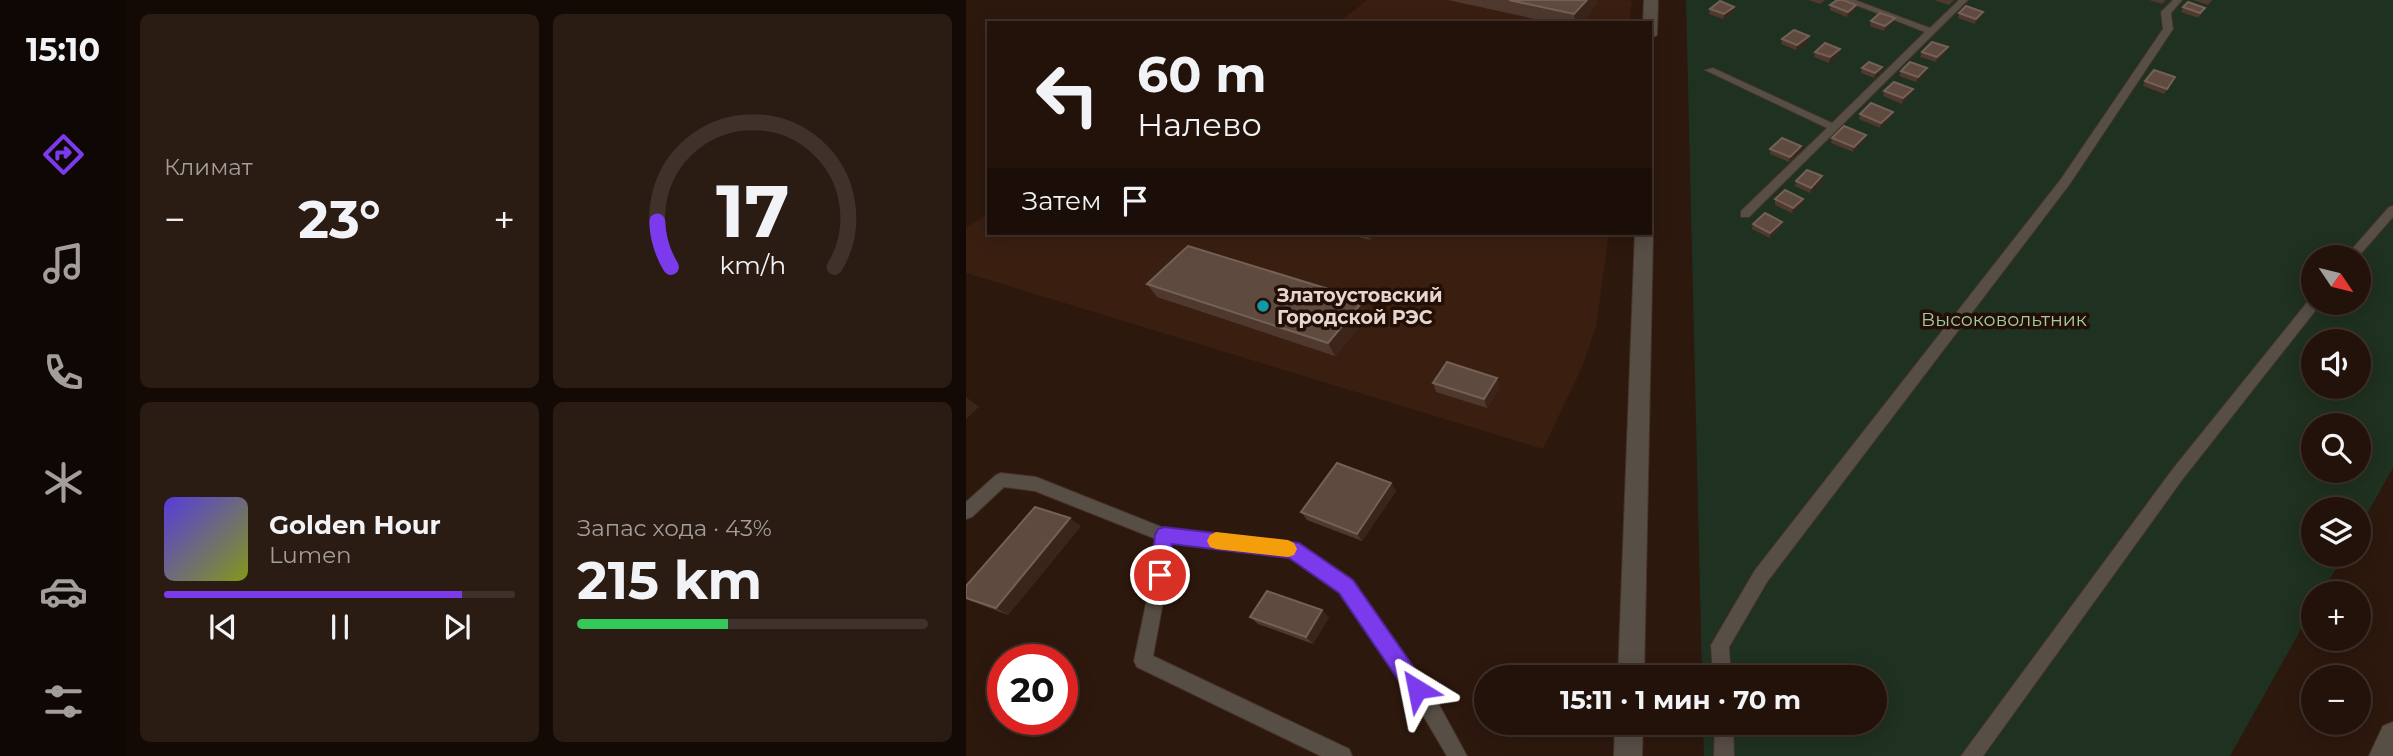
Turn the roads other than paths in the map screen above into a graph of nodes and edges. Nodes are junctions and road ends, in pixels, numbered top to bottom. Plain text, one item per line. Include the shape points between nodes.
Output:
1 (1651, 0) edge
2 (1847, 0) edge
3 (1964, 0) edge
4 (2178, 0) edge
5 (1650, 21) edge
6 (1930, 32) junction
7 (1710, 70) dead end
8 (1833, 127) junction
9 (2393, 210) edge
10 (1745, 214) dead end
11 (1644, 235) edge
12 (2362, 245) edge
13 (2304, 315) edge
14 (966, 512) edge
15 (1164, 535) junction
16 (1631, 665) edge
17 (1721, 665) edge
18 (1629, 735) edge
19 (1724, 735) edge
20 (2393, 736) edge
21 (1342, 756) edge
22 (1457, 756) edge
23 (1628, 756) edge
24 (1724, 756) edge
25 (1971, 756) edge
26 (2383, 756) edge

1 - 5 street
2 - 6 lane
3 - 6 lane
4 - 17 lane via 2166,12 2168,29 2065,182 1761,576 1720,645
6 - 8 lane
7 - 8 lane
8 - 10 lane
9 - 12 lane
11 - 16 street
13 - 25 lane via 2177,475
14 - 15 lane via 1000,480 1037,484
15 - 21 lane via 1143,661
15 - 22 lane via 1293,549 1346,586 1432,710
18 - 23 street
19 - 24 lane
20 - 26 street

